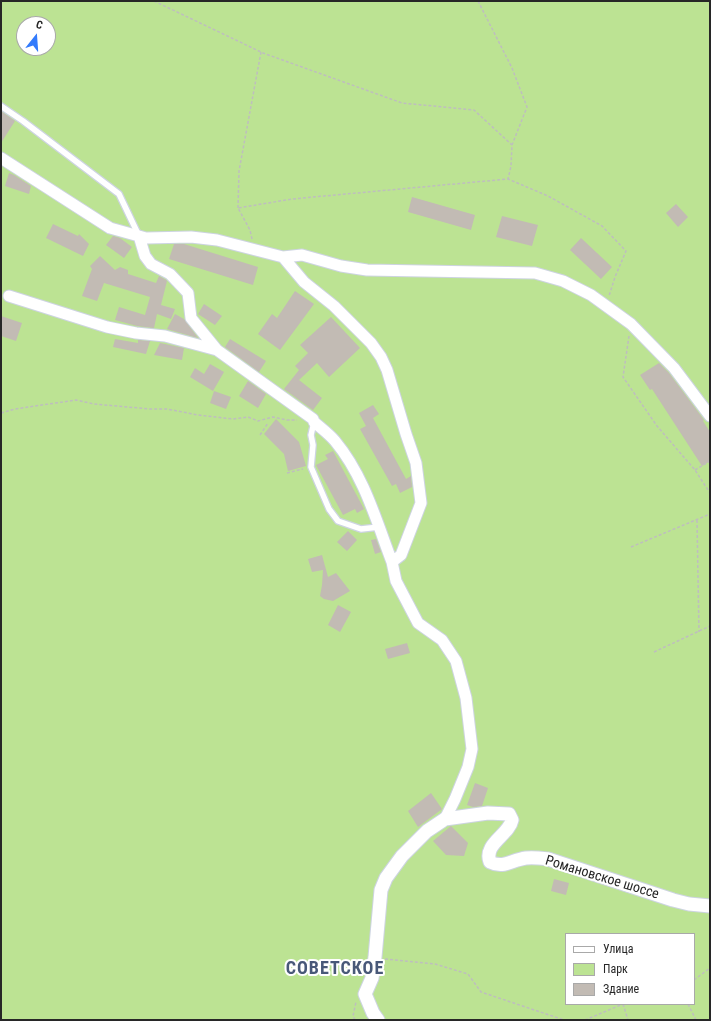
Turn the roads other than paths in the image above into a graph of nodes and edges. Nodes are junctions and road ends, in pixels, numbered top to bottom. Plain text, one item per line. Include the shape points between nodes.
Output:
1 (1, 106) edge
2 (1, 158) edge
3 (139, 236) junction
4 (283, 256) junction
5 (9, 296) dead end
6 (218, 350) junction
7 (710, 416) edge
8 (313, 421) junction
9 (379, 527) junction
10 (392, 562) junction
11 (445, 819) junction
12 (710, 906) edge
13 (378, 1020) edge

1 - 3 lane via 120,194
2 - 3 street via 110,228
3 - 4 street via 217,240
3 - 6 street via 145,256 151,264 170,274 188,293 191,318
4 - 7 street via 302,255 367,270 535,273 563,281 591,295 631,324 674,368
4 - 10 street via 304,282 334,306 371,343 387,370 416,463 421,503 401,556
5 - 6 street via 106,327 164,336
6 - 8 street
8 - 9 street via 334,440 350,461 365,488
8 - 9 lane via 311,468 329,509 338,520 361,529
9 - 10 street
10 - 11 street via 396,581 418,623 442,640 456,661 466,698 472,749 468,767
11 - 12 street, Романовское шоссе via 488,813 509,814 512,820 510,827 497,839 489,853 490,862 497,865 502,866 516,859 548,859 673,900
11 - 13 street, Романовское шоссе via 427,831 402,856 386,878 381,890 372,978 365,994

